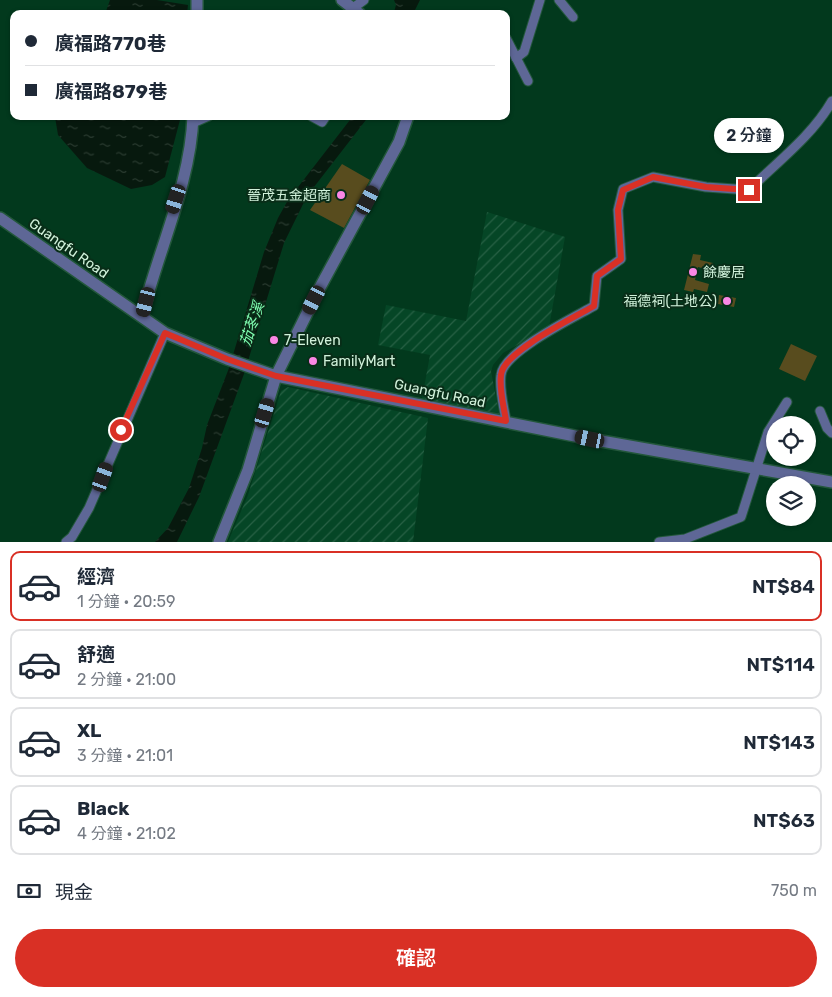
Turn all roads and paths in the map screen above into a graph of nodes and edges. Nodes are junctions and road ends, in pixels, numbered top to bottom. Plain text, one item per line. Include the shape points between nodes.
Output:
1 (342, 0) edge
2 (540, 0) edge
3 (559, 0) edge
4 (355, 10) edge
5 (574, 17) dead end
6 (510, 46) edge
7 (516, 58) junction
8 (528, 81) dead end
9 (832, 101) edge
10 (193, 120) edge
11 (406, 120) edge
12 (0, 218) edge
13 (142, 316) junction
14 (165, 333) junction
15 (276, 376) junction
16 (787, 402) dead end
17 (820, 411) dead end
18 (506, 421) junction
19 (832, 433) edge
20 (755, 468) junction
21 (832, 482) edge
22 (66, 542) edge
23 (219, 542) edge
24 (659, 542) edge

1 - 4 street
2 - 7 street via 524,52
3 - 5 street
6 - 7 street
7 - 8 street
9 - 18 street via 809,132 749,190 706,187 653,177 623,190 618,210 621,259 597,276 594,306 525,346 504,363 500,375
10 - 13 street via 186,169
11 - 15 street
12 - 13 street, Guangfu Road
13 - 14 street, Guangfu Road
14 - 15 street, Guangfu Road
14 - 22 street via 89,508
15 - 18 street, Guangfu Road
15 - 23 street via 248,470
16 - 20 street via 768,432
17 - 19 street
18 - 20 street, Guangfu Road
20 - 21 street, Guangfu Road
20 - 24 street via 741,516 685,539

